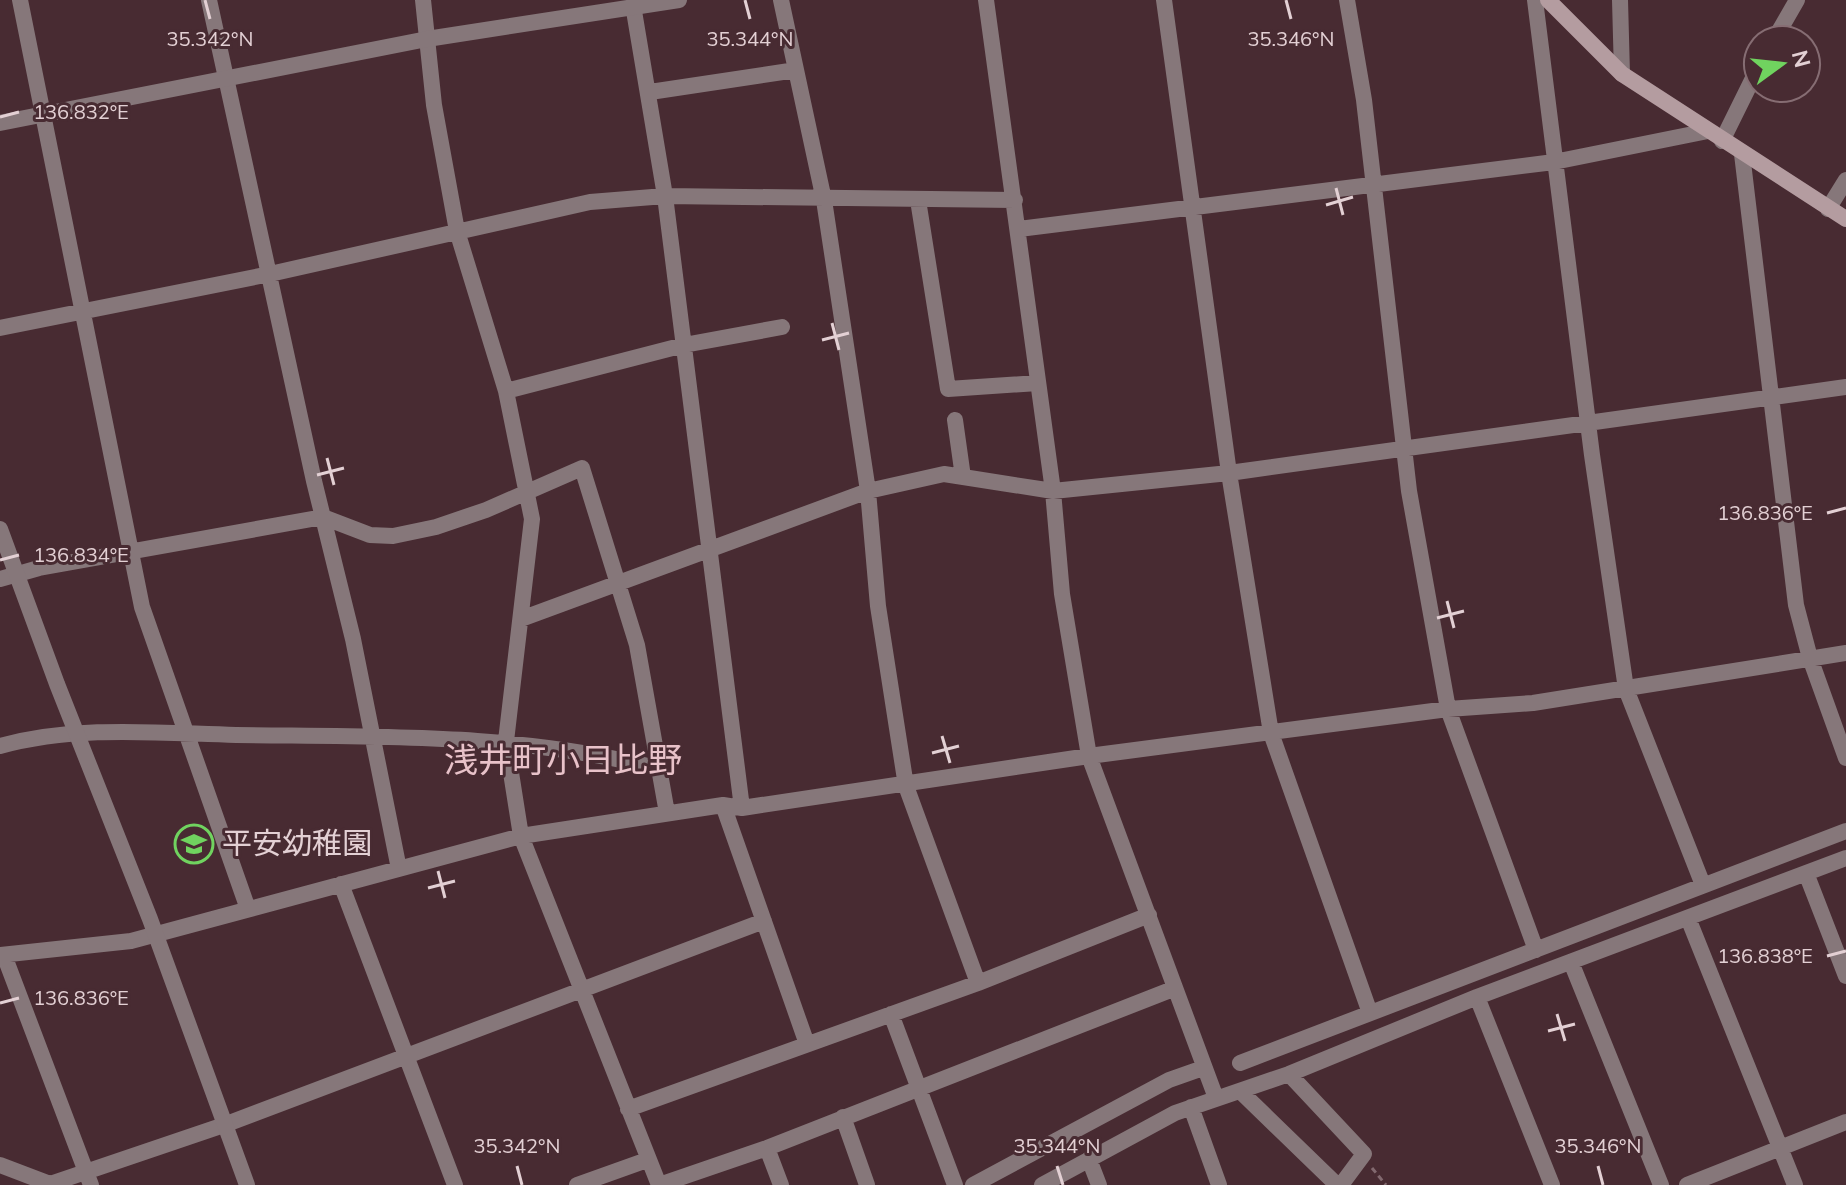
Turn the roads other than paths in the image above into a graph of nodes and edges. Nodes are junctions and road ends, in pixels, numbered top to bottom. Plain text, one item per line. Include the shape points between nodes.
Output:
1 (20, 0) edge
2 (209, 0) edge
3 (423, 0) edge
4 (679, 0) edge
5 (781, 0) edge
6 (986, 0) edge
7 (1164, 0) edge
8 (1347, 0) edge
9 (1535, 0) edge
10 (1548, 0) edge
11 (1620, 0) edge
12 (1797, 0) edge
13 (633, 5) junction
14 (1783, 24) edge
15 (427, 39) junction
16 (796, 70) junction
17 (1622, 74) junction
18 (228, 78) junction
19 (650, 92) junction
20 (1742, 100) edge
21 (42, 115) junction
22 (0, 123) edge
23 (1708, 131) junction
24 (1722, 141) junction
25 (1742, 154) junction
26 (1554, 162) junction
27 (1846, 180) edge
28 (1373, 184) junction
29 (665, 196) junction
30 (824, 200) junction
31 (918, 200) junction
32 (1015, 200) junction
33 (1193, 208) junction
34 (1828, 209) junction
35 (1846, 219) edge
36 (1019, 229) junction
37 (457, 231) junction
38 (270, 274) junction
39 (81, 313) junction
40 (782, 327) dead end
41 (0, 328) edge
42 (684, 345) junction
43 (1038, 383) junction
44 (1846, 387) edge
45 (506, 391) junction
46 (1773, 397) junction
47 (955, 420) dead end
48 (1588, 424) junction
49 (1405, 450) junction
50 (1229, 473) junction
51 (963, 477) junction
52 (868, 491) junction
53 (1053, 491) junction
54 (527, 492) junction
55 (323, 517) junction
56 (0, 529) edge
57 (709, 551) junction
58 (130, 553) junction
59 (8, 576) edge
60 (619, 584) junction
61 (521, 619) junction
62 (1846, 653) edge
63 (1810, 658) junction
64 (1626, 689) junction
65 (1448, 709) junction
66 (75, 731) junction
67 (1271, 733) junction
68 (186, 734) junction
69 (372, 737) junction
70 (506, 741) junction
71 (0, 746) edge
72 (1089, 756) junction
73 (1846, 758) edge
74 (660, 769) junction
75 (906, 786) junction
76 (723, 805) junction
77 (742, 808) junction
78 (667, 813) junction
79 (1846, 831) edge
80 (521, 836) junction
81 (1846, 858) edge
82 (399, 869) junction
83 (1806, 873) junction
84 (341, 884) junction
85 (1703, 885) junction
86 (248, 909) junction
87 (1149, 915) junction
88 (1688, 918) junction
89 (764, 921) junction
90 (156, 934) junction
91 (1536, 950) junction
92 (2, 955) edge
93 (1571, 962) junction
94 (1846, 976) edge
95 (978, 983) junction
96 (581, 988) junction
97 (1173, 989) junction
98 (1477, 997) junction
99 (1370, 1013) junction
100 (891, 1014) junction
101 (807, 1044) junction
102 (406, 1057) junction
103 (1240, 1063) dead end
104 (1203, 1068) junction
105 (1289, 1074) junction
106 (919, 1086) junction
107 (1240, 1091) junction
108 (1216, 1098) junction
109 (1191, 1107) junction
110 (628, 1109) junction
111 (843, 1117) junction
112 (1846, 1122) edge
113 (224, 1125) junction
114 (767, 1148) junction
115 (1780, 1148) junction
116 (1089, 1159) junction
117 (647, 1160) junction
118 (1, 1166) edge
119 (89, 1178) edge
120 (6, 1185) edge
121 (247, 1185) edge
122 (455, 1185) edge
123 (577, 1185) edge
124 (781, 1185) edge
125 (867, 1185) edge
126 (955, 1185) edge
127 (973, 1185) edge
128 (1042, 1185) edge
129 (1099, 1185) edge
130 (1219, 1185) edge
131 (1339, 1185) edge
132 (1552, 1185) edge
133 (1661, 1185) edge
134 (1687, 1185) edge
135 (1795, 1185) edge

1 - 21 street
2 - 18 street
3 - 15 street
4 - 13 street
5 - 16 street
6 - 32 street
7 - 33 street
8 - 28 street
9 - 26 street
10 - 17 main road
11 - 17 street
12 - 14 street
13 - 15 street
13 - 19 street
15 - 18 street
15 - 37 street
16 - 19 street
16 - 30 street
17 - 23 main road
18 - 21 street
18 - 38 street
19 - 29 street
20 - 24 street
21 - 22 street
21 - 39 street
23 - 24 main road
23 - 26 street
24 - 25 main road
25 - 34 main road
25 - 46 street
26 - 28 street
26 - 48 street
27 - 34 street
28 - 33 street
28 - 49 street
29 - 30 street
29 - 37 street via 590,202
29 - 42 street
30 - 31 street
30 - 52 street
31 - 32 street
31 - 43 street via 948,389
32 - 36 street
33 - 36 street
33 - 50 street
34 - 35 main road
36 - 43 street
37 - 38 street
37 - 45 street
38 - 39 street
38 - 55 street
39 - 41 street
39 - 58 street
40 - 42 street
42 - 45 street
42 - 57 street
43 - 53 street
44 - 46 street
45 - 54 street
46 - 48 street
46 - 63 street via 1796,605
47 - 51 street
48 - 49 street
48 - 64 street
49 - 50 street
49 - 65 street
50 - 53 street
50 - 67 street
51 - 52 street via 934,476
51 - 53 street
52 - 57 street
52 - 75 street via 878,606
53 - 72 street via 1062,594
54 - 55 street via 436,527 393,536 370,535
54 - 60 street via 582,468
54 - 61 street via 532,519
55 - 58 street
55 - 69 street
56 - 59 street
57 - 60 street
57 - 77 street
58 - 59 street
58 - 68 street via 142,607
59 - 66 street
60 - 61 street
60 - 74 street via 637,645
61 - 70 street
62 - 63 street
63 - 64 street
63 - 73 street
64 - 65 street
64 - 85 street
65 - 67 street
65 - 91 street
66 - 68 street
66 - 71 street
66 - 90 street
67 - 72 street
67 - 99 street
68 - 69 street
68 - 86 street
69 - 70 street
69 - 82 street
70 - 74 street
70 - 80 street
72 - 75 street
72 - 87 street
74 - 78 street
75 - 77 street
75 - 95 street
76 - 77 street
76 - 78 street
76 - 89 street
78 - 80 street
79 - 85 street
80 - 82 street
80 - 96 street
81 - 83 street
82 - 84 street
83 - 88 street
83 - 94 street
84 - 86 street
84 - 102 street
85 - 91 street
86 - 90 street
87 - 95 street
87 - 97 street
88 - 93 street
88 - 115 street
89 - 96 street
89 - 101 street
90 - 92 street
90 - 113 street
91 - 99 street
92 - 119 street
93 - 98 street
93 - 133 street
95 - 100 street
96 - 102 street
96 - 110 street
97 - 104 street
97 - 106 street
98 - 105 street
98 - 132 street
99 - 103 street
100 - 101 street
100 - 106 street
101 - 110 street
102 - 113 street
102 - 122 street
104 - 108 street
104 - 127 street via 1169,1080
105 - 107 street
105 - 131 street via 1365,1159
106 - 111 street
106 - 126 street
107 - 108 street
107 - 131 street
108 - 109 street
109 - 116 street
109 - 130 street
110 - 117 street
111 - 114 street
111 - 125 street
112 - 115 street
113 - 119 street
113 - 121 street
114 - 117 street via 659,1185
114 - 124 street
115 - 134 street
115 - 135 street
116 - 128 street
116 - 129 street
117 - 123 street
118 - 119 street via 50,1184
118 - 120 street

